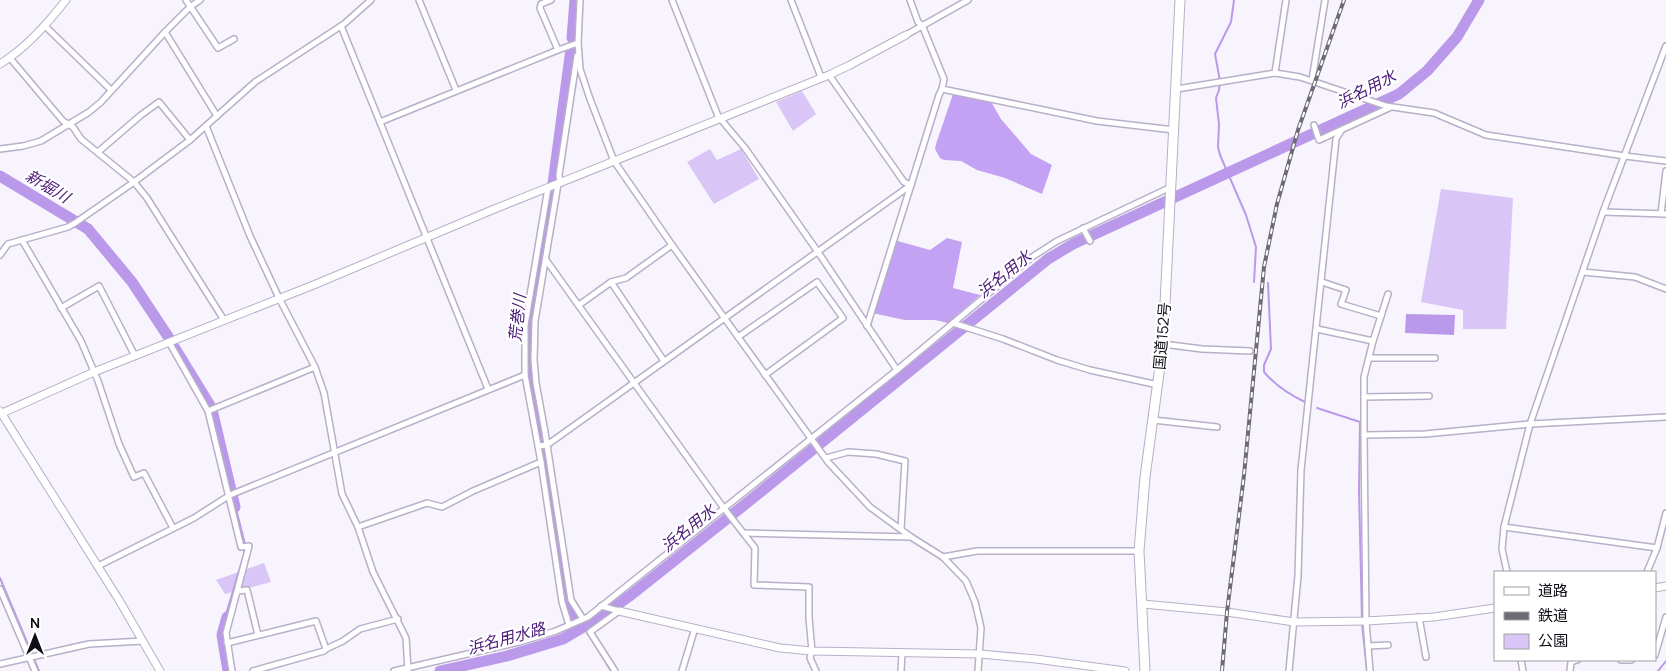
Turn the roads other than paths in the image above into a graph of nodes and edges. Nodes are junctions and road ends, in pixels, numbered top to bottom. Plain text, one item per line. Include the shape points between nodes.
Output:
1 (66, 0) edge
2 (186, 0) edge
3 (200, 0) edge
4 (371, 0) edge
5 (419, 0) edge
6 (551, 0) edge
7 (580, 0) edge
8 (672, 0) edge
9 (792, 0) edge
10 (910, 0) edge
11 (968, 0) edge
12 (1180, 0) edge
13 (1286, 0) edge
14 (1325, 0) edge
15 (190, 7) junction
16 (45, 26) junction
17 (341, 26) junction
18 (922, 26) junction
19 (165, 32) junction
20 (906, 35) joint
21 (234, 39) dead end
22 (578, 43) junction
23 (1666, 46) edge
24 (558, 50) junction
25 (578, 50) junction
26 (10, 58) junction
27 (0, 64) edge
28 (1274, 73) junction
29 (829, 75) junction
30 (821, 77) junction
31 (1312, 80) junction
32 (942, 89) junction
33 (1177, 89) junction
34 (111, 90) junction
35 (456, 90) junction
36 (1388, 106) junction
37 (217, 116) junction
38 (721, 118) junction
39 (380, 122) junction
40 (68, 125) junction
41 (1314, 125) dead end
42 (206, 126) junction
43 (1174, 130) junction
44 (1341, 131) junction
45 (190, 140) junction
46 (0, 149) edge
47 (98, 152) junction
48 (1625, 156) junction
49 (614, 161) junction
50 (1666, 161) edge
51 (1666, 171) edge
52 (134, 182) junction
53 (910, 185) junction
54 (554, 186) junction
55 (1171, 190) junction
56 (1603, 212) junction
57 (1663, 214) edge
58 (1083, 231) junction
59 (428, 237) junction
60 (22, 240) junction
61 (1090, 241) dead end
62 (672, 245) junction
63 (818, 252) junction
64 (0, 254) edge
65 (546, 260) junction
66 (1583, 272) junction
67 (611, 282) junction
68 (1322, 282) junction
69 (1666, 289) edge
70 (1388, 294) dead end
71 (279, 298) junction
72 (579, 305) junction
73 (62, 308) junction
74 (1381, 316) junction
75 (725, 319) junction
76 (224, 320) junction
77 (955, 324) junction
78 (867, 326) junction
79 (1317, 329) junction
80 (738, 337) junction
81 (1373, 340) junction
82 (169, 342) junction
83 (1163, 344) junction
84 (1250, 350) dead end
85 (135, 356) junction
86 (1369, 358) junction
87 (1435, 358) dead end
88 (664, 361) junction
89 (315, 367) junction
90 (897, 370) junction
91 (94, 372) junction
92 (525, 375) junction
93 (765, 375) junction
94 (634, 383) junction
95 (1158, 385) junction
96 (488, 389) junction
97 (1429, 396) dead end
98 (1364, 397) junction
99 (208, 411) junction
100 (0, 412) edge
101 (1666, 417) edge
102 (1153, 420) junction
103 (1530, 424) junction
104 (1218, 427) dead end
105 (1364, 435) junction
106 (811, 440) junction
107 (542, 446) junction
108 (335, 452) junction
109 (826, 458) junction
110 (541, 462) junction
111 (231, 494) junction
112 (725, 509) junction
113 (1666, 513) edge
114 (358, 527) junction
115 (1504, 527) junction
116 (173, 528) junction
117 (901, 530) junction
118 (744, 533) junction
119 (911, 537) junction
120 (1657, 548) junction
121 (1139, 551) junction
122 (943, 557) junction
123 (98, 566) junction
124 (1506, 571) edge
125 (1647, 571) edge
126 (0, 589) edge
127 (238, 592) junction
128 (1142, 604) junction
129 (602, 606) junction
130 (1494, 608) edge
131 (619, 611) junction
132 (1666, 616) edge
133 (1419, 618) junction
134 (398, 619) junction
135 (584, 619) junction
136 (1363, 621) junction
137 (1294, 622) junction
138 (569, 626) junction
139 (695, 628) junction
140 (258, 635) junction
141 (143, 640) junction
142 (227, 643) junction
143 (1388, 644) dead end
144 (1368, 646) junction
145 (326, 649) junction
146 (812, 651) junction
147 (1656, 651) edge
148 (902, 653) junction
149 (980, 654) junction
150 (29, 657) junction
151 (1426, 657) dead end
152 (0, 664) edge
153 (408, 669) edge
154 (35, 671) edge
155 (160, 671) edge
156 (232, 671) edge
157 (253, 671) edge
158 (394, 671) edge
159 (615, 671) edge
160 (682, 671) edge
161 (816, 671) edge
162 (900, 671) edge
163 (978, 671) edge
164 (1125, 671) edge
165 (1145, 671) edge
166 (1289, 671) edge
167 (1370, 671) edge

1 - 16 street
2 - 15 street
3 - 15 street
4 - 17 street
5 - 35 street
6 - 24 street via 541,4 540,8
7 - 22 street
8 - 38 street
9 - 30 street
10 - 18 street
11 - 18 street
12 - 33 highway, 国道152号
13 - 28 street
14 - 31 street
15 - 19 street
15 - 21 street via 218,48
16 - 26 street
16 - 34 street
17 - 37 street via 255,82
17 - 39 street
18 - 20 street
18 - 32 street via 944,79
19 - 34 street
19 - 37 street
20 - 29 street
22 - 24 street
22 - 25 street
23 - 48 street
24 - 35 street
25 - 49 street via 583,80
25 - 54 street via 559,175
26 - 27 street
26 - 40 street
28 - 31 street
28 - 33 street
29 - 30 street
29 - 53 street via 904,182
30 - 38 street
31 - 36 street
32 - 43 street via 1106,122
32 - 53 street
33 - 43 highway, 国道152号
34 - 40 street via 101,102
35 - 39 street
36 - 44 street
36 - 48 street via 1434,113 1486,135
37 - 42 street
38 - 49 street
38 - 63 street
39 - 59 street
40 - 46 street via 41,141
40 - 47 street
41 - 44 street via 1319,140
42 - 45 street
42 - 71 street
43 - 55 highway, 国道152号
44 - 68 street via 1336,139
45 - 47 street via 160,102
45 - 52 street
47 - 52 street
48 - 50 street
48 - 56 street
49 - 54 street
49 - 62 street
51 - 57 street
52 - 60 street via 68,228
52 - 76 street
53 - 63 street
53 - 78 street
54 - 59 street
54 - 65 street
54 - 92 street via 525,325
55 - 58 street
55 - 83 highway, 国道152号
56 - 57 street
56 - 66 street
58 - 61 street
58 - 77 street via 1057,240 1032,257
59 - 71 street
59 - 96 street
60 - 64 street via 8,244
60 - 73 street
62 - 67 street via 626,278
62 - 75 street
63 - 75 street
63 - 78 street
65 - 72 street
65 - 107 street via 535,321 534,360
66 - 69 street via 1635,277
66 - 103 street
67 - 72 street
67 - 88 street
68 - 74 street via 1346,290 1341,304
68 - 79 street
70 - 74 street
71 - 76 street
71 - 89 street
72 - 94 street
73 - 85 street via 99,286
73 - 91 street
74 - 81 street
75 - 80 street
75 - 88 street
76 - 82 street
77 - 90 street
77 - 95 street via 1090,370
78 - 90 street
79 - 81 street
79 - 137 street via 1301,470
80 - 93 street
80 - 93 street via 817,282 843,318
81 - 86 street
82 - 85 street
82 - 99 street
83 - 84 street
83 - 95 highway, 国道152号
85 - 91 street
86 - 87 street
86 - 98 street via 1364,377
88 - 94 street
89 - 99 street
89 - 108 street via 324,393
90 - 106 street
91 - 100 street
91 - 116 street via 119,444 134,476 144,473
92 - 96 street
92 - 107 street
93 - 106 street
94 - 107 street
94 - 112 street
95 - 102 highway, 国道152号
96 - 108 street
97 - 98 street
98 - 105 street
99 - 111 street
100 - 123 street
101 - 103 street
102 - 104 street
102 - 121 highway, 国道152号
103 - 105 street via 1425,434
103 - 115 street
105 - 136 street
106 - 109 street
106 - 112 street
107 - 110 street
107 - 135 street via 571,600
108 - 111 street
108 - 114 street via 342,494
109 - 117 street via 870,507
109 - 117 street via 848,452 905,461
110 - 114 street via 442,506 427,502
110 - 138 street via 562,602
111 - 116 street
111 - 127 street via 241,547 249,546
112 - 118 street
112 - 129 street
113 - 120 street
114 - 134 street via 373,572
115 - 120 street
115 - 124 street via 1502,549
116 - 123 street
117 - 119 street
118 - 119 street
118 - 146 street via 755,548 754,585 809,587
119 - 122 street
120 - 125 street
121 - 122 street via 977,551
121 - 128 highway, 国道152号
122 - 149 street via 966,582 975,602 981,628
123 - 141 street
126 - 150 street
127 - 140 street via 246,590
127 - 142 street via 226,633
128 - 137 street
128 - 165 highway, 国道152号
129 - 131 street
129 - 135 street
130 - 133 street
131 - 139 street
131 - 159 street via 590,632
132 - 147 street
133 - 136 street
133 - 151 street
134 - 145 street via 360,629
134 - 153 street via 406,638
135 - 138 street
136 - 137 street
136 - 144 street
137 - 166 street
138 - 153 street via 519,642
139 - 146 street via 780,648
139 - 160 street
140 - 142 street
140 - 145 street via 316,621
141 - 150 street via 89,644
141 - 155 street
142 - 156 street
143 - 144 street
144 - 167 street
145 - 157 street
146 - 148 street
146 - 161 street via 810,658
148 - 149 street
148 - 162 street
149 - 163 street
149 - 164 street
150 - 152 street
150 - 154 street
153 - 158 street

